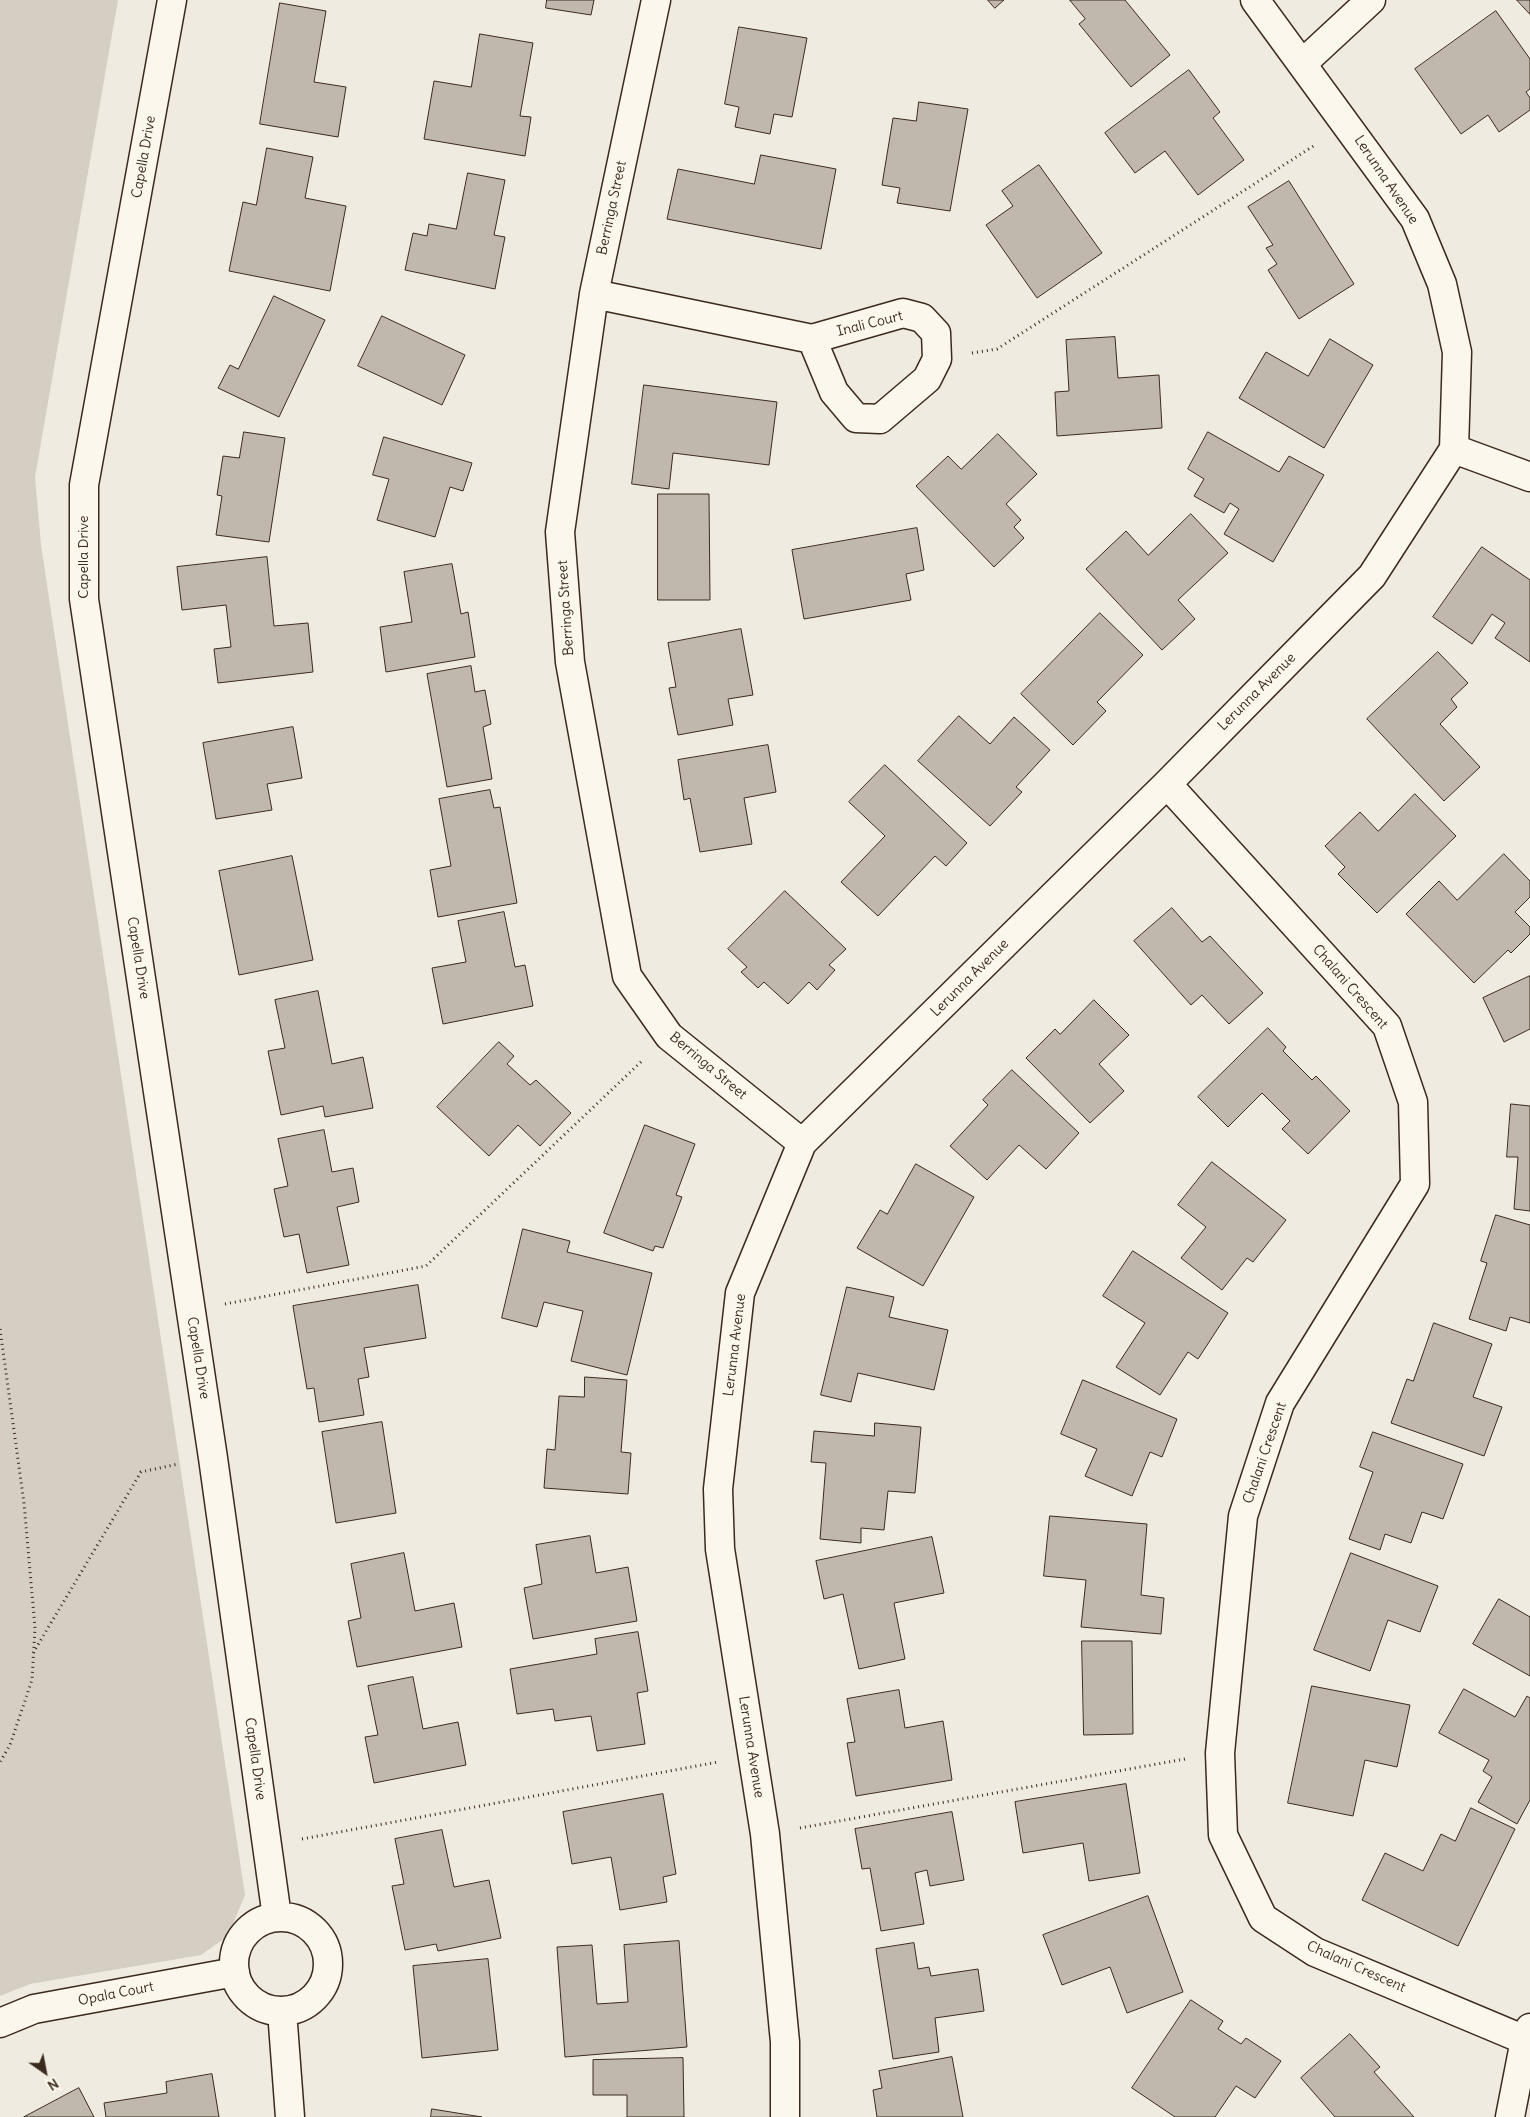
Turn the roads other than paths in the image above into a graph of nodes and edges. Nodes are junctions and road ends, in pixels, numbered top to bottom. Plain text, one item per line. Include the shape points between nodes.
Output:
1 (172, 0) edge
2 (656, 0) edge
3 (1256, 0) edge
4 (1371, 0) edge
5 (1303, 63) junction
6 (594, 294) junction
7 (812, 339) junction
8 (1454, 449) junction
9 (1530, 477) edge
10 (1167, 784) junction
11 (802, 1144) junction
12 (276, 1917) junction
13 (234, 1972) junction
14 (282, 2011) junction
15 (0, 2023) edge
16 (1527, 2034) edge
17 (290, 2117) edge
18 (785, 2117) edge
19 (1510, 2117) edge

1 - 12 street, Capella Drive via 84,485 84,599 213,1458
2 - 6 street, Berringa Street
3 - 5 street, Lerunna Avenue
4 - 5 street
5 - 8 street, Lerunna Avenue via 1415,219 1442,284 1457,352
6 - 7 street, Inali Court
6 - 11 street, Berringa Street via 560,532 570,662 627,976 669,1036
7 - 7 street, Inali Court via 903,314 922,318 936,333 937,359 927,379 880,419 856,418 834,392
8 - 9 street
8 - 10 street, Lerunna Avenue via 1372,576
10 - 11 street, Lerunna Avenue
10 - 16 street, Chalani Crescent via 1387,1026 1413,1102 1415,1184 1280,1403 1243,1516 1220,1753 1223,1834 1263,1918 1315,1952
11 - 18 street, Lerunna Avenue via 740,1293 718,1489 720,1549 764,1834 785,2042
12 - 13 street via 249,1929 234,1956
12 - 14 street via 292,1918 306,1924 325,1946 328,1960 321,1989 297,2008
13 - 14 street via 246,1996 256,2004
13 - 15 street, Opala Court via 34,2010
14 - 17 street
16 - 19 street

